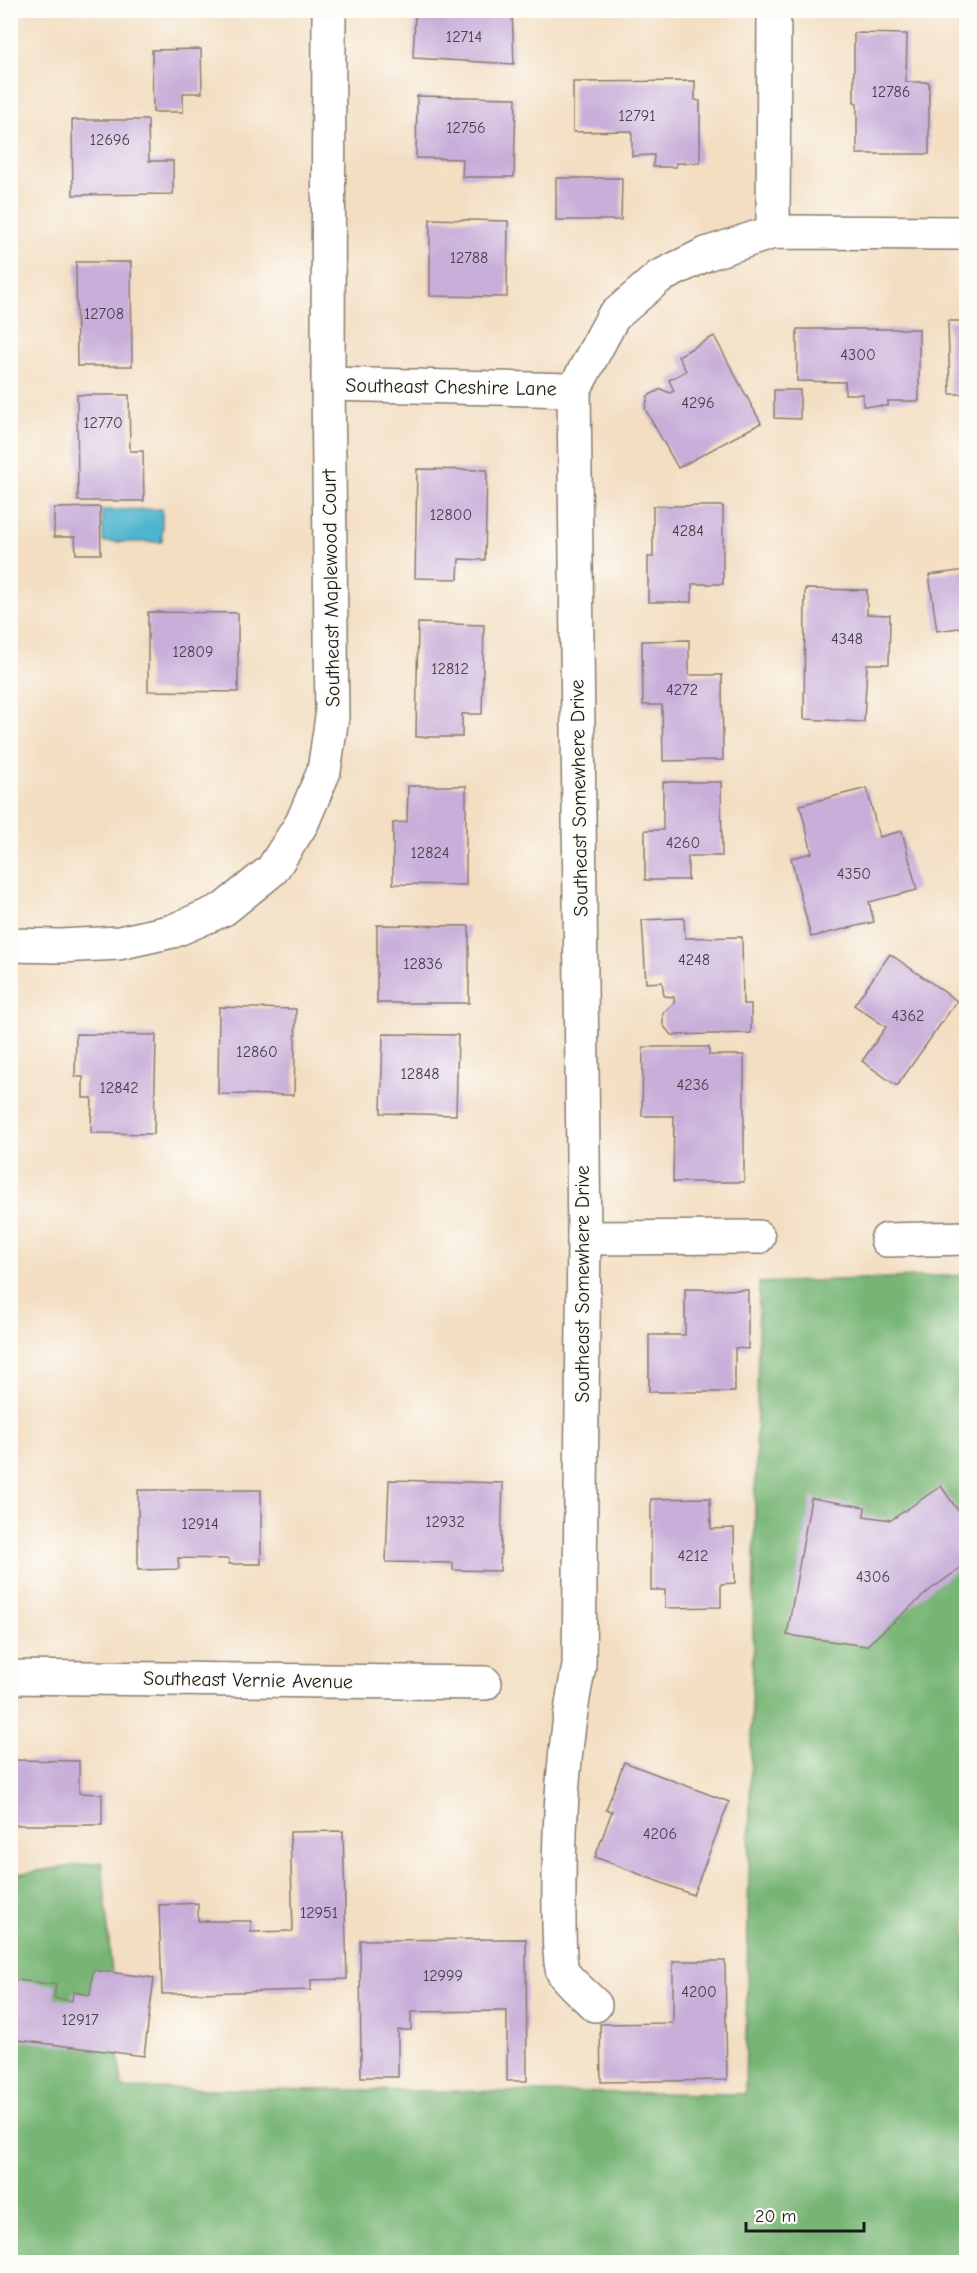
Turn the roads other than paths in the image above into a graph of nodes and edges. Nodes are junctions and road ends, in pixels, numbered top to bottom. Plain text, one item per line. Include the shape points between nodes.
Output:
1 (329, 10) edge
2 (774, 10) edge
3 (773, 232) junction
4 (966, 233) edge
5 (328, 384) junction
6 (574, 390) junction
7 (10, 945) edge
8 (758, 1237) dead end
9 (584, 1238) junction
10 (966, 1238) edge
11 (887, 1240) dead end
12 (10, 1677) edge
13 (484, 1683) dead end
14 (595, 2005) dead end

1 - 5 street, Southeast Maplewood Court
2 - 3 street
3 - 4 street, Southeast Somewhere Drive
3 - 6 street, Southeast Somewhere Drive via 706,254 659,277 612,316
5 - 6 street, Southeast Cheshire Lane
5 - 7 street, Southeast Maplewood Court via 332,717 324,771 302,823 272,870 224,909 173,931 119,943
6 - 9 street, Southeast Somewhere Drive
8 - 9 street
9 - 14 street, Southeast Somewhere Drive via 579,1666 571,1703 558,1838 559,1927 563,1972
10 - 11 street
12 - 13 street, Southeast Vernie Avenue

